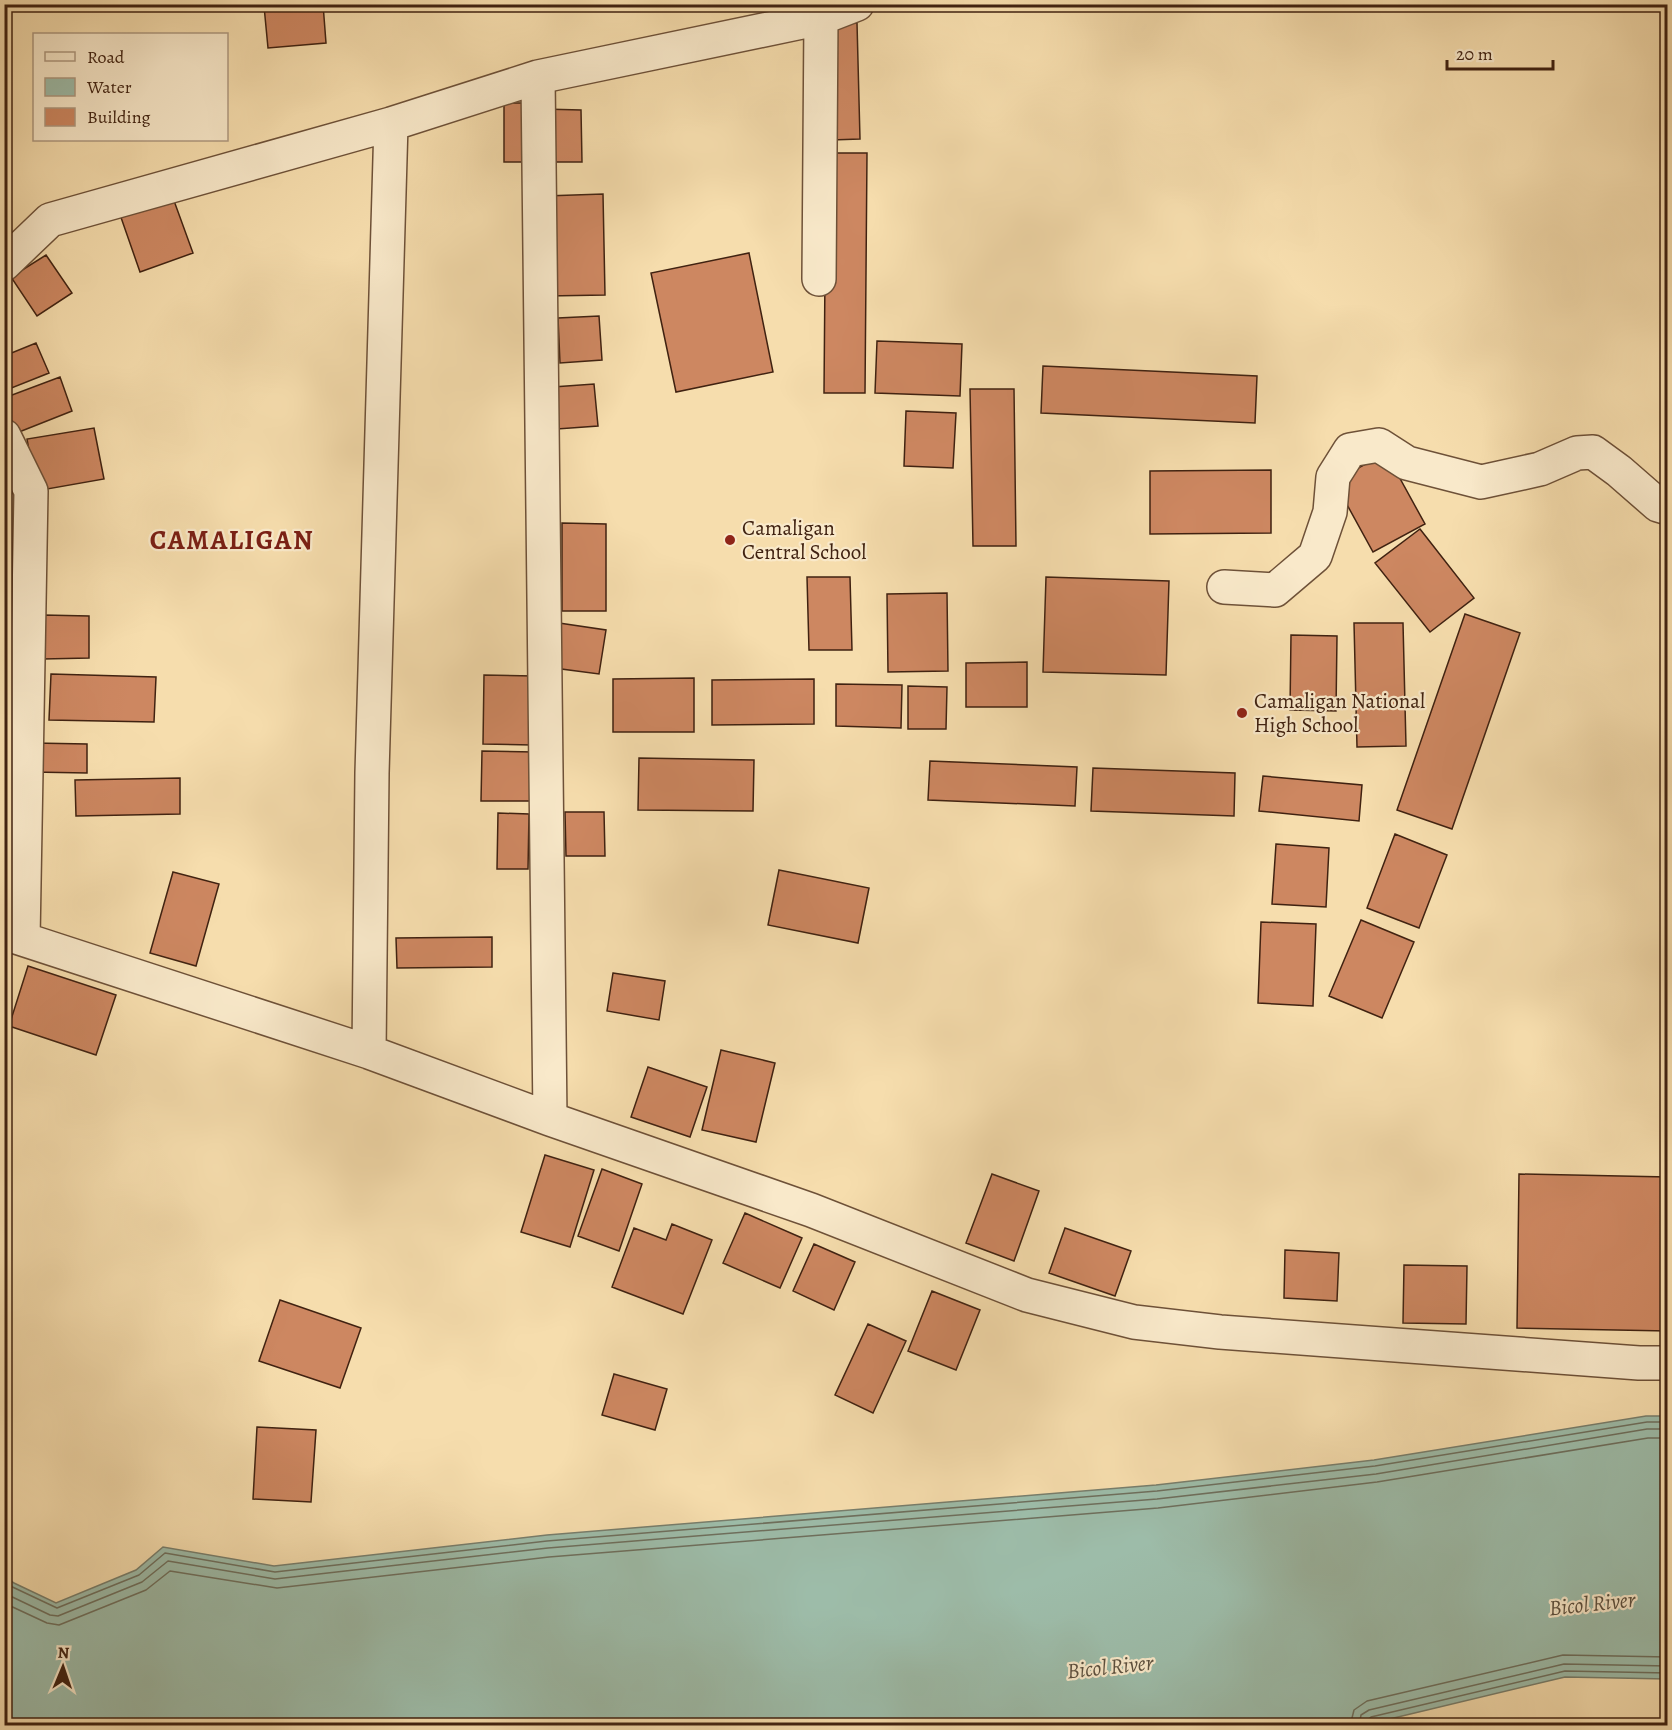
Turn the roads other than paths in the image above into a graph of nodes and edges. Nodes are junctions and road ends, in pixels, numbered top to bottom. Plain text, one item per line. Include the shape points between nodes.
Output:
1 (857, 4) edge
2 (821, 18) junction
3 (538, 77) junction
4 (391, 124) junction
5 (4, 264) edge
6 (819, 279) dead end
7 (4, 436) edge
8 (1668, 508) edge
9 (1224, 587) dead end
10 (14, 936) edge
11 (369, 1052) junction
12 (550, 1119) junction
13 (1668, 1363) edge

1 - 2 street
2 - 3 street
2 - 6 street
3 - 4 street
3 - 12 street
4 - 5 street via 50,220
4 - 11 street via 372,773
7 - 10 street via 31,491
8 - 9 street via 1658,505 1593,452 1577,453 1540,469 1481,482 1407,463 1379,444 1350,450 1333,477 1330,512 1315,556 1275,590
10 - 11 street
11 - 12 street
12 - 13 street via 811,1210 1027,1295 1134,1322 1220,1332

